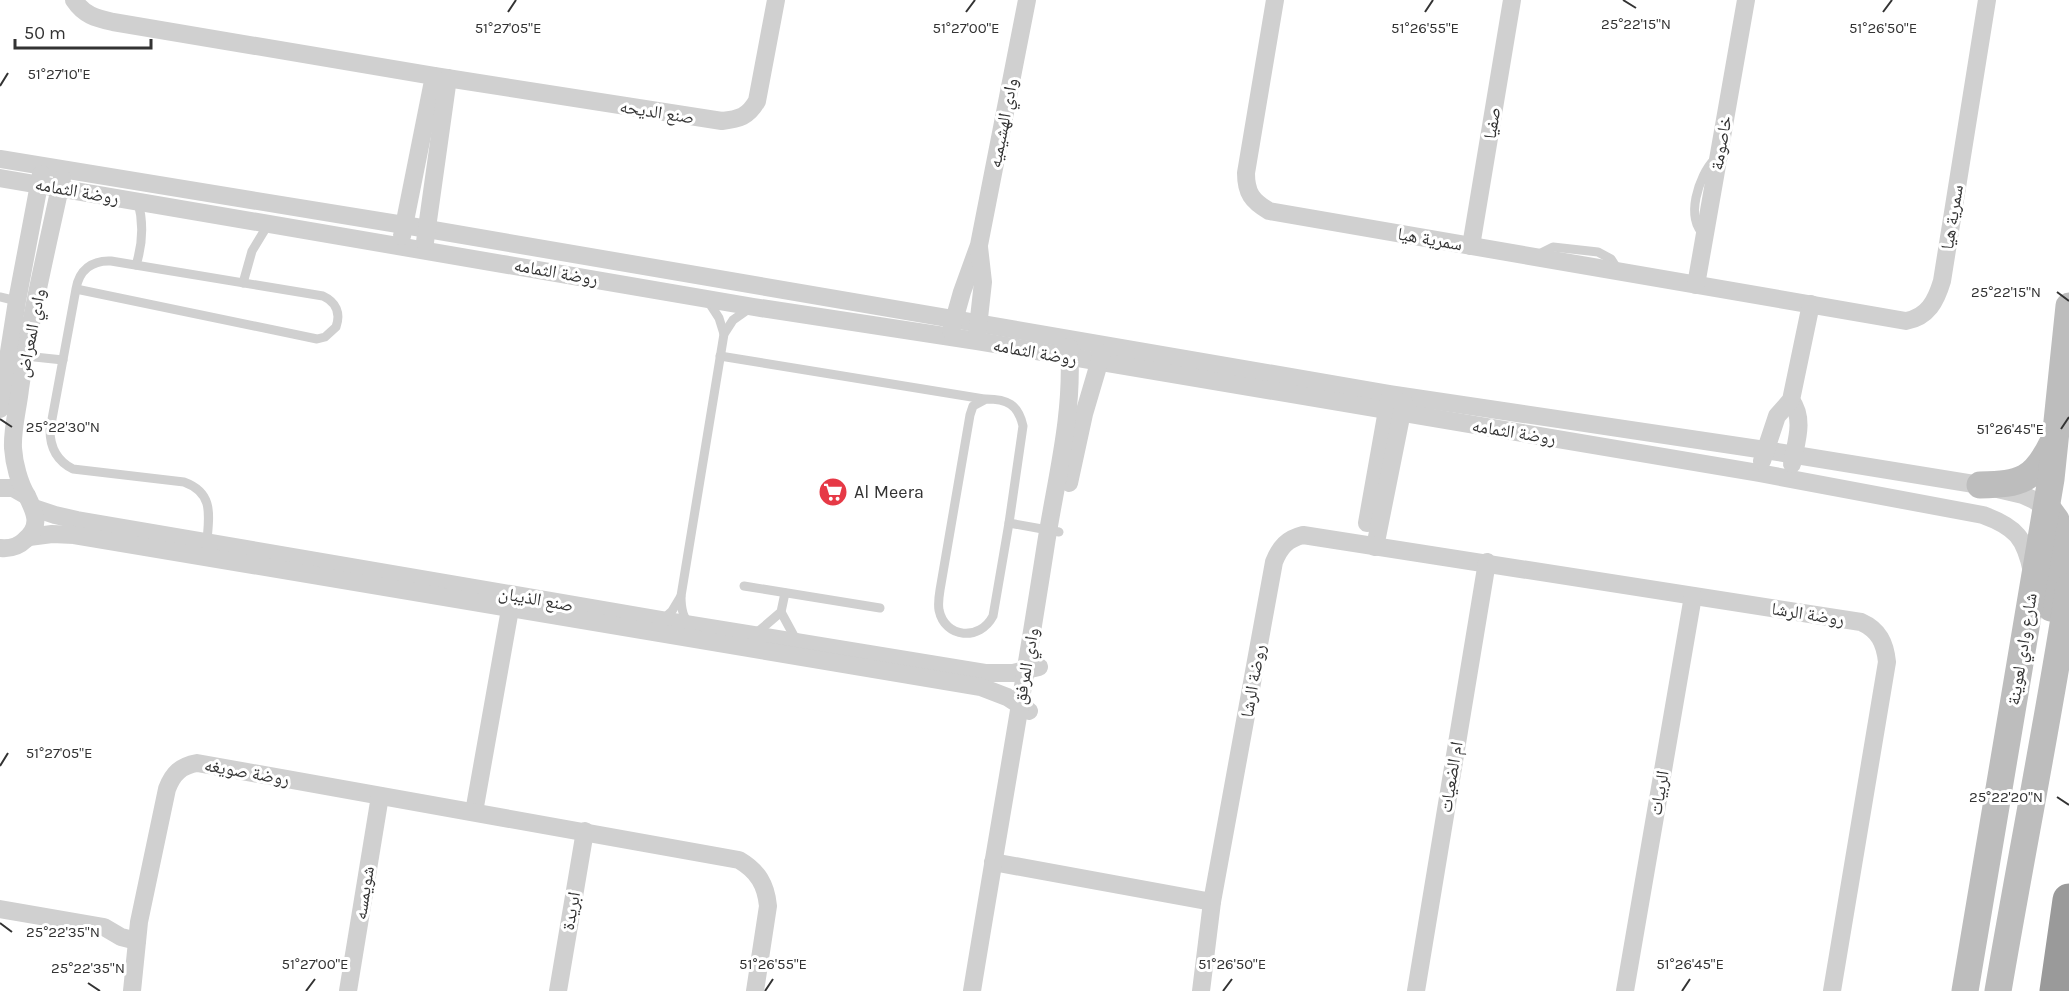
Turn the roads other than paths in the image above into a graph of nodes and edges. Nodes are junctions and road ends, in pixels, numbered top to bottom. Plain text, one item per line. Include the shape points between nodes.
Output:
1 (74, 0) edge
2 (776, 0) edge
3 (1027, 0) edge
4 (1275, 0) edge
5 (1512, 0) edge
6 (1746, 0) edge
7 (1987, 0) edge
8 (441, 77) junction
9 (0, 159) edge
10 (43, 166) junction
11 (64, 171) junction
12 (0, 178) edge
13 (39, 185) junction
14 (60, 189) junction
15 (138, 202) junction
16 (269, 223) junction
17 (404, 225) junction
18 (426, 229) junction
19 (979, 245) junction
20 (401, 246) junction
21 (1472, 246) junction
22 (424, 249) junction
23 (136, 265) junction
24 (243, 283) junction
25 (1696, 285) junction
26 (76, 289) junction
27 (706, 298) junction
28 (8, 299) edge
29 (1811, 304) junction
30 (2069, 306) edge
31 (754, 307) junction
32 (954, 319) junction
33 (22, 326) junction
34 (978, 332) junction
35 (724, 334) junction
36 (950, 337) junction
37 (1068, 340) junction
38 (1102, 355) junction
39 (25, 356) junction
40 (720, 356) junction
41 (1070, 358) junction
42 (63, 360) junction
43 (986, 399) junction
44 (1791, 400) junction
45 (1396, 403) junction
46 (0, 409) edge
47 (2056, 435) junction
48 (1765, 450) junction
49 (1793, 455) junction
50 (1759, 473) junction
51 (1789, 478) junction
52 (1980, 485) junction
53 (0, 488) edge
54 (30, 502) junction
55 (2047, 508) junction
56 (1009, 523) junction
57 (1053, 531) junction
58 (207, 541) junction
59 (14, 544) edge
60 (1369, 546) junction
61 (0, 560) edge
62 (1487, 562) junction
63 (2033, 579) junction
64 (744, 586) dead end
65 (2069, 587) edge
66 (785, 593) junction
67 (681, 596) junction
68 (1693, 596) junction
69 (511, 601) junction
70 (880, 608) dead end
71 (781, 612) junction
72 (662, 621) junction
73 (692, 625) junction
74 (751, 634) junction
75 (805, 644) junction
76 (1032, 669) junction
77 (1024, 707) junction
78 (380, 796) junction
79 (474, 812) junction
80 (585, 831) junction
81 (999, 863) junction
82 (2019, 867) junction
83 (2069, 900) edge
84 (1212, 902) junction
85 (0, 909) edge
86 (140, 922) junction
87 (104, 927) junction
88 (137, 941) junction
89 (132, 991) edge
90 (348, 991) edge
91 (558, 991) edge
92 (755, 991) edge
93 (972, 991) edge
94 (984, 991) edge
95 (1200, 991) edge
96 (1416, 991) edge
97 (1625, 991) edge
98 (1832, 991) edge
99 (1965, 991) edge
100 (1998, 991) edge
101 (2056, 991) edge

1 - 8 street, صنع الديحه via 92,18
2 - 8 street, صنع الديحه via 757,102 742,118 706,120
3 - 19 street, وادي الهشيميه
4 - 21 street, سمرية هيا via 1246,173 1246,187 1254,202 1279,214
5 - 21 street, صفيا
6 - 25 street, خاصومة
7 - 29 street, سمرية هيا via 1942,281 1932,306 1917,319 1906,321
8 - 17 street
8 - 18 street
9 - 10 street, روضة الثمامه
10 - 11 street, روضة الثمامه
10 - 13 street, وادي المعراض
11 - 14 street, وادي المعراض
11 - 17 street, روضة الثمامه
12 - 13 street, روضة الثمامه
13 - 14 street, روضة الثمامه
13 - 28 street, وادي المعراض
14 - 15 street, روضة الثمامه
14 - 33 street, وادي المعراض
15 - 16 street, روضة الثمامه
15 - 23 lane via 143,227
16 - 20 street, روضة الثمامه
16 - 24 lane via 252,251
17 - 18 street, روضة الثمامه
17 - 20 street
18 - 22 street
18 - 32 street, روضة الثمامه
19 - 32 street, وادي الهشيميه
19 - 34 street, وادي الهشيميه via 984,282
20 - 22 street, روضة الثمامه
21 - 25 street, سمرية هيا
22 - 27 street, روضة الثمامه
23 - 24 lane
23 - 26 lane via 94,263 81,273
24 - 26 lane via 330,299 338,312 336,327 317,339
25 - 29 street, سمرية هيا
26 - 42 lane
27 - 31 street, روضة الثمامه
27 - 35 lane via 716,311
28 - 33 street, وادي المعراض
29 - 44 street
30 - 47 main road, شارع وادي لعوينة
31 - 35 lane via 733,320
31 - 36 street, روضة الثمامه
32 - 34 street, روضة الثمامه
32 - 36 street, وادي الهشيميه
33 - 39 street, وادي المعراض
33 - 46 street, وادي المعراض
34 - 36 street, روضة الثمامه
34 - 37 street, روضة الثمامه
34 - 41 street, روضة الثمامه
35 - 40 lane
37 - 38 street, روضة الثمامه
37 - 41 street, وادي المرفق
38 - 41 street, روضة الثمامه
38 - 45 street, روضة الثمامه
38 - 57 street, وادي المرفق
39 - 42 lane
39 - 54 street, وادي المعراض via 13,447
40 - 43 lane
40 - 67 lane
41 - 57 street, وادي المرفق
42 - 58 lane via 50,430 58,458 73,469 193,485 208,507
43 - 56 lane via 1012,404 1023,426
43 - 56 lane via 974,406 970,415 940,590 938,608 943,620 957,632 981,631 993,616
44 - 48 street via 1777,416
44 - 49 street via 1799,418
45 - 48 street, روضة الثمامه
45 - 50 street, روضة الثمامه
45 - 60 street
47 - 52 main road via 2041,463 2025,478 2009,484
47 - 55 main road, شارع وادي لعوينة
48 - 49 street, روضة الثمامه
48 - 50 street
49 - 51 street
49 - 52 street, روضة الثمامه
50 - 51 street, روضة الثمامه
51 - 63 street, روضة الثمامه via 2002,522 2023,542
52 - 55 street, روضة الثمامه via 2023,495
53 - 54 street via 13,488
54 - 58 street, صنع الذيبان via 66,518
54 - 59 street, وادي المعراض via 35,523
55 - 63 main road, شارع وادي لعوينة
55 - 82 main road via 2056,520 2060,542 2020,829
56 - 57 lane
57 - 76 street, وادي المرفق
58 - 69 street, صنع الذيبان
59 - 61 street
59 - 69 street, صنع الذيبان via 52,534 74,535
60 - 62 street, روضة الرشا
60 - 84 street, روضة الرشا via 1303,535 1287,541 1278,553
62 - 68 street, روضة الرشا
62 - 96 street, ام الضعيات
63 - 99 main road, شارع وادي لعوينة
64 - 66 lane
65 - 82 main road, شارع وادي لعوينة
66 - 70 lane
66 - 71 lane
67 - 72 lane
67 - 73 lane via 686,621
68 - 97 street, الربيات
68 - 98 street, روضة الرشا via 1861,622 1876,632 1886,649 1887,662
69 - 72 street, صنع الذيبان
69 - 77 street, صنع الذيبان via 981,687
69 - 79 street
71 - 74 lane
71 - 75 lane via 794,636
72 - 73 street, صنع الذيبان
73 - 74 street, صنع الذيبان
74 - 75 street, صنع الذيبان
75 - 76 street, صنع الذيبان via 985,673
76 - 77 street, وادي المرفق
77 - 81 street, وادي المرفق
78 - 79 street, روضة صويغه
78 - 86 street, روضة صويغه via 197,763 188,765 174,774 167,789
78 - 90 street, شويمسه
79 - 80 street, روضة صويغه
80 - 91 street, ابريدة
80 - 92 street, روضة صويغه via 728,857 740,860 756,872 768,906
81 - 84 street
81 - 93 street, وادي المرفق
81 - 94 street, وادي المرفق
82 - 100 main road, شارع وادي لعوينة
83 - 101 highway
84 - 95 street, روضة الرشا
85 - 87 street
86 - 87 street via 116,922
86 - 88 street, روضة صويغه
87 - 88 street
88 - 89 street, روضة صويغه

